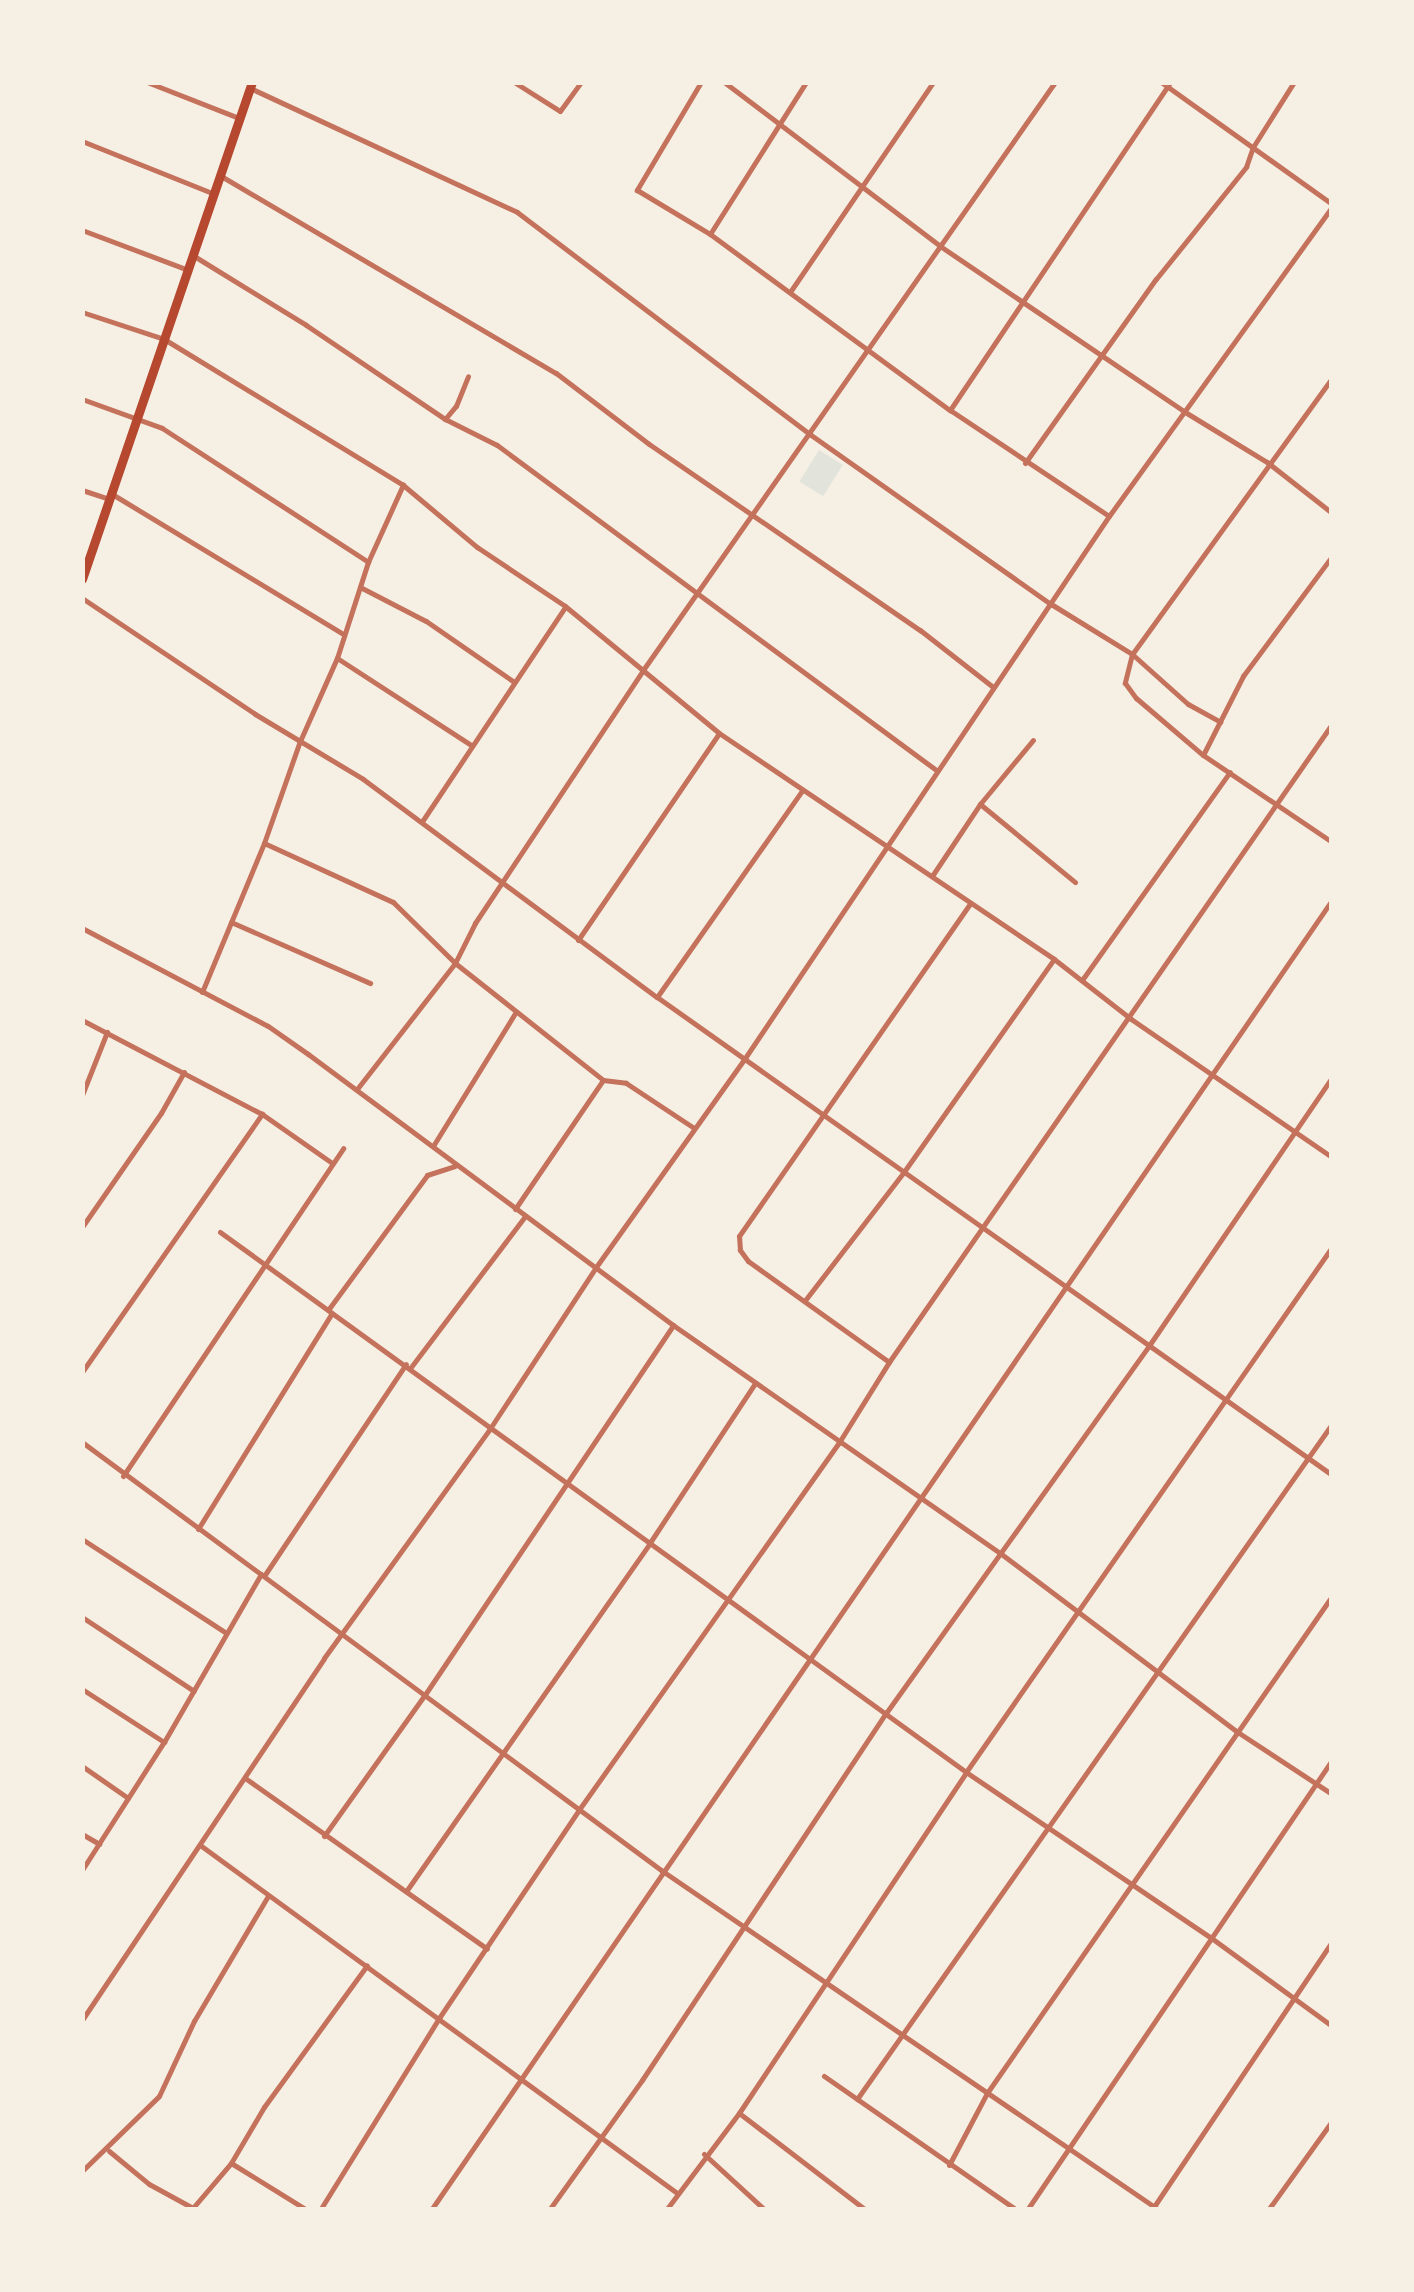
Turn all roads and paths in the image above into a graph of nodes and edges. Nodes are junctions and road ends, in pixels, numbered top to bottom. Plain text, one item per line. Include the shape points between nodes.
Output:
1 (147, 82) edge
2 (514, 82) edge
3 (581, 82) edge
4 (701, 82) edge
5 (724, 82) edge
6 (806, 82) edge
7 (933, 82) edge
8 (1055, 82) edge
9 (1294, 82) edge
10 (1166, 84) edge
11 (251, 85) edge
12 (238, 118) junction
13 (778, 122) junction
14 (82, 141) edge
15 (1253, 147) junction
16 (222, 176) junction
17 (861, 185) junction
18 (215, 194) junction
19 (1332, 206) edge
20 (82, 230) edge
21 (710, 234) junction
22 (940, 246) junction
23 (194, 256) junction
24 (189, 270) junction
25 (790, 292) junction
26 (1024, 302) junction
27 (82, 312) edge
28 (164, 339) junction
29 (868, 351) junction
30 (1105, 354) junction
31 (468, 376) dead end
32 (1332, 378) edge
33 (82, 399) edge
34 (950, 410) junction
35 (1185, 412) junction
36 (139, 418) junction
37 (444, 419) junction
38 (811, 435) junction
39 (1267, 462) junction
40 (1025, 464) junction
41 (402, 485) junction
42 (82, 490) edge
43 (111, 496) junction
44 (1332, 513) edge
45 (754, 514) junction
46 (1109, 516) junction
47 (87, 550) edge
48 (1332, 556) edge
49 (368, 562) junction
50 (82, 578) edge
51 (360, 586) junction
52 (696, 594) junction
53 (82, 598) edge
54 (1051, 604) junction
55 (565, 606) junction
56 (343, 634) junction
57 (1132, 654) junction
58 (337, 658) junction
59 (642, 670) junction
60 (514, 682) junction
61 (993, 687) junction
62 (1220, 722) junction
63 (1332, 724) edge
64 (719, 733) junction
65 (1033, 740) dead end
66 (300, 741) junction
67 (471, 745) junction
68 (1202, 754) junction
69 (936, 770) junction
70 (1230, 772) junction
71 (801, 792) junction
72 (1276, 802) junction
73 (980, 804) junction
74 (422, 820) junction
75 (1332, 842) edge
76 (264, 843) junction
77 (887, 844) junction
78 (932, 876) junction
79 (502, 882) junction
80 (1075, 882) dead end
81 (1332, 900) edge
82 (970, 904) junction
83 (230, 922) junction
84 (82, 928) edge
85 (578, 940) junction
86 (1054, 959) junction
87 (456, 963) junction
88 (1082, 980) junction
89 (370, 983) dead end
90 (202, 992) junction
91 (657, 997) junction
92 (515, 1013) junction
93 (1131, 1019) junction
94 (82, 1020) edge
95 (108, 1032) junction
96 (745, 1058) junction
97 (184, 1072) junction
98 (1210, 1072) junction
99 (1332, 1076) edge
100 (603, 1080) junction
101 (357, 1090) junction
102 (82, 1095) edge
103 (262, 1114) junction
104 (825, 1114) junction
105 (694, 1129) junction
106 (1294, 1131) junction
107 (433, 1146) junction
108 (342, 1148) dead end
109 (1332, 1157) edge
110 (332, 1163) junction
111 (456, 1166) junction
112 (902, 1172) junction
113 (515, 1209) junction
114 (525, 1216) junction
115 (82, 1227) edge
116 (220, 1232) dead end
117 (983, 1232) junction
118 (1332, 1247) edge
119 (264, 1264) junction
120 (596, 1266) junction
121 (1065, 1288) junction
122 (806, 1299) junction
123 (330, 1311) junction
124 (673, 1324) junction
125 (1148, 1347) junction
126 (889, 1362) junction
127 (408, 1366) junction
128 (82, 1372) edge
129 (755, 1383) junction
130 (1226, 1402) junction
131 (1332, 1424) edge
132 (489, 1430) junction
133 (82, 1442) edge
134 (838, 1444) junction
135 (1307, 1459) junction
136 (123, 1476) junction
137 (1332, 1476) edge
138 (568, 1484) junction
139 (917, 1498) junction
140 (198, 1529) junction
141 (82, 1538) edge
142 (649, 1544) junction
143 (1000, 1553) junction
144 (263, 1575) junction
145 (1332, 1596) edge
146 (730, 1599) junction
147 (1081, 1612) junction
148 (82, 1617) edge
149 (226, 1632) junction
150 (343, 1632) junction
151 (809, 1656) junction
152 (1157, 1671) junction
153 (82, 1690) edge
154 (194, 1692) junction
155 (424, 1696) junction
156 (886, 1713) junction
157 (1236, 1731) junction
158 (164, 1742) junction
159 (501, 1752) junction
160 (1332, 1760) edge
161 (82, 1766) edge
162 (966, 1772) junction
163 (244, 1778) junction
164 (1315, 1783) junction
165 (1332, 1794) edge
166 (128, 1798) junction
167 (578, 1811) junction
168 (1048, 1828) junction
169 (82, 1834) edge
170 (324, 1836) junction
171 (99, 1844) junction
172 (200, 1845) junction
173 (82, 1870) edge
174 (662, 1870) junction
175 (1132, 1886) junction
176 (407, 1890) junction
177 (268, 1896) junction
178 (742, 1926) junction
179 (1210, 1937) junction
180 (1332, 1942) edge
181 (487, 1950) junction
182 (367, 1965) junction
183 (825, 1979) junction
184 (1292, 1998) junction
185 (440, 2018) junction
186 (82, 2020) edge
187 (1332, 2026) edge
188 (903, 2034) junction
189 (824, 2076) dead end
190 (523, 2078) junction
191 (987, 2093) junction
192 (857, 2098) junction
193 (739, 2113) junction
194 (1332, 2120) edge
195 (599, 2138) junction
196 (1067, 2147) junction
197 (108, 2150) junction
198 (704, 2154) junction
199 (230, 2163) junction
200 (950, 2166) junction
201 (82, 2171) edge
202 (677, 2193) junction
203 (1146, 2201) junction
204 (855, 2206) edge
205 (1156, 2208) edge
206 (192, 2209) edge
207 (307, 2210) edge
208 (320, 2210) edge
209 (430, 2210) edge
210 (549, 2210) edge
211 (666, 2210) edge
212 (764, 2210) edge
213 (866, 2210) edge
214 (1017, 2210) edge
215 (1026, 2210) edge
216 (1142, 2210) edge
217 (1268, 2210) edge

1 - 12 street
2 - 3 street via 560,112
4 - 21 street via 637,190
5 - 13 street
6 - 13 street
7 - 17 street
8 - 22 street
9 - 15 street
10 - 15 street
10 - 26 street
11 - 12 main road
11 - 38 street via 516,212
12 - 16 main road
13 - 17 street
13 - 21 street
14 - 18 street
15 - 19 street
15 - 30 street via 1246,167
16 - 18 main road
16 - 45 street via 556,373
17 - 22 street
17 - 25 street
18 - 23 main road
19 - 35 street
20 - 24 street
21 - 25 street
22 - 26 street
22 - 29 street
23 - 24 main road
23 - 37 street
24 - 28 main road
25 - 29 street
26 - 30 street
26 - 34 street
27 - 28 street
28 - 36 main road
28 - 41 street
29 - 34 street
29 - 38 street
30 - 35 street
30 - 40 street
31 - 37 street
32 - 39 street
33 - 36 street
34 - 40 street
35 - 39 street
35 - 46 street
36 - 43 main road
36 - 49 street
37 - 52 street via 497,445
38 - 45 street
38 - 54 street
39 - 44 street
39 - 57 street
40 - 46 street
41 - 49 street
41 - 55 street via 477,547
42 - 43 street
43 - 47 main road
43 - 56 street
45 - 52 street
45 - 61 street
46 - 54 street
47 - 50 main road
48 - 62 street via 1244,676
49 - 51 street
51 - 56 street
51 - 60 street
52 - 59 street
52 - 69 street
53 - 66 street
54 - 57 street
54 - 61 street
55 - 59 street
55 - 60 street
56 - 58 street
57 - 62 street via 1188,704
57 - 68 street via 1125,682 1130,692
58 - 66 street
58 - 67 street
59 - 64 street
59 - 79 street
60 - 67 street
61 - 69 street
62 - 68 street
63 - 72 street
64 - 71 street
64 - 85 street
65 - 73 street
66 - 74 street
66 - 76 street
67 - 74 street
68 - 70 street
69 - 77 street
70 - 72 street
70 - 88 street
71 - 77 street
71 - 91 street
72 - 75 street
72 - 93 street
73 - 78 street
73 - 80 street
74 - 79 street
76 - 83 street
76 - 87 street via 393,902
77 - 78 street
77 - 96 street
78 - 82 street
79 - 85 street
79 - 87 street
81 - 98 street
82 - 86 street
82 - 104 street
83 - 89 street
83 - 90 street
84 - 90 street
85 - 91 street
86 - 88 street
86 - 112 street
87 - 92 street
87 - 101 street
88 - 93 street
90 - 101 street via 268,1026
91 - 96 street
92 - 100 street
92 - 107 street
93 - 98 street
93 - 117 street
94 - 95 street
95 - 97 street
95 - 102 street
96 - 104 street
96 - 105 street
97 - 103 street
97 - 115 street
98 - 106 street
98 - 121 street
99 - 106 street
100 - 105 street via 626,1084
100 - 113 street
101 - 107 street
103 - 110 street
103 - 128 street
104 - 112 street
104 - 122 street via 739,1236 748,1261
105 - 120 street
106 - 109 street
106 - 125 street
107 - 111 street
108 - 110 street
110 - 119 street
111 - 113 street
111 - 123 street via 427,1175
112 - 117 street
112 - 122 street
113 - 114 street
114 - 120 street
114 - 127 street
116 - 119 street
117 - 121 street
117 - 126 street
118 - 130 street
119 - 123 street
119 - 136 street
120 - 124 street
120 - 132 street
121 - 125 street
121 - 139 street
122 - 126 street
123 - 127 street
123 - 140 street
124 - 129 street
124 - 138 street
125 - 130 street
125 - 143 street
126 - 134 street
127 - 132 street
127 - 144 street
129 - 134 street
129 - 142 street
130 - 135 street
130 - 147 street
131 - 135 street
132 - 138 street
132 - 150 street
133 - 136 street
134 - 139 street
134 - 146 street
135 - 137 street
135 - 152 street
136 - 140 street
138 - 142 street
138 - 155 street
139 - 143 street
139 - 151 street
140 - 144 street
141 - 149 street
142 - 146 street
142 - 159 street
143 - 147 street
143 - 156 street
144 - 149 street
144 - 150 street
145 - 157 street
146 - 151 street
146 - 167 street
147 - 152 street
147 - 162 street
148 - 154 street
149 - 154 street
150 - 155 street
150 - 163 street
151 - 156 street
151 - 174 street
152 - 157 street
152 - 168 street
153 - 158 street
154 - 158 street
155 - 159 street
155 - 170 street
156 - 162 street
156 - 178 street
157 - 164 street
157 - 175 street
158 - 166 street
159 - 167 street
159 - 176 street
160 - 164 street
161 - 166 street
162 - 168 street
162 - 183 street
163 - 170 street
163 - 172 street
164 - 165 street
164 - 179 street
166 - 171 street
167 - 174 street
167 - 181 street
168 - 175 street
168 - 188 street
169 - 171 street
170 - 176 street
171 - 173 street
172 - 177 street
172 - 186 street
174 - 178 street
174 - 190 street
175 - 179 street
175 - 191 street
176 - 181 street
177 - 182 street
177 - 197 street via 194,2021 159,2096
178 - 183 street
178 - 195 street
179 - 184 street
179 - 196 street
180 - 184 street
181 - 185 street
182 - 185 street
182 - 199 street
183 - 188 street
183 - 193 street
184 - 187 street
184 - 205 street
185 - 190 street
185 - 208 street
188 - 191 street
188 - 192 street
189 - 192 street
190 - 195 street
190 - 209 street
191 - 196 street
191 - 200 street
192 - 200 street
193 - 198 street
193 - 204 street
194 - 217 street
195 - 202 street
195 - 210 street
196 - 203 street
196 - 215 street
197 - 201 street
197 - 206 street
198 - 202 street
198 - 212 street
199 - 206 street
199 - 207 street
200 - 214 street
202 - 211 street
203 - 205 street
203 - 216 street
204 - 213 street

